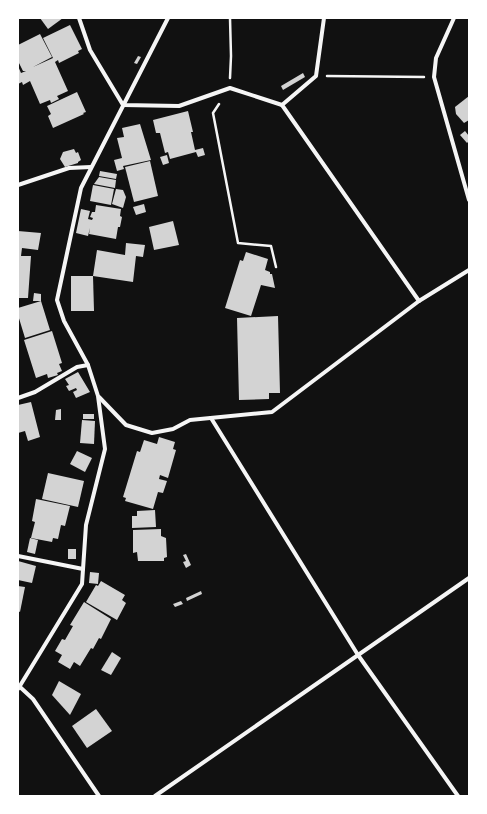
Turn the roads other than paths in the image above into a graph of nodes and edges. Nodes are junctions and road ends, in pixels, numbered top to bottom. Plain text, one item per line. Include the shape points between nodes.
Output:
1 (79, 18) edge
2 (168, 18) edge
3 (324, 18) edge
4 (454, 18) edge
5 (122, 105) junction
6 (282, 105) junction
7 (91, 167) junction
8 (18, 185) edge
9 (469, 200) edge
10 (469, 270) edge
11 (419, 301) junction
12 (88, 365) junction
13 (98, 396) junction
14 (18, 398) edge
15 (211, 418) junction
16 (18, 556) edge
17 (83, 569) junction
18 (469, 578) edge
19 (358, 655) junction
20 (19, 688) edge
21 (99, 796) edge
22 (155, 796) edge
23 (458, 796) edge

1 - 5 street via 90,50
2 - 5 street
3 - 6 street via 316,76
4 - 9 street via 436,58 434,77
5 - 6 street via 179,106 230,88
5 - 7 street
6 - 11 street
7 - 8 street via 69,168
7 - 12 street via 81,188 57,300 64,321
10 - 11 street
11 - 15 street via 272,412
12 - 13 street
12 - 14 street via 77,366 35,392
13 - 15 street via 126,425 152,433 173,429 190,420
13 - 17 street via 105,449 86,525
15 - 19 street
16 - 17 street
17 - 20 street via 82,584
18 - 19 street
19 - 22 street
19 - 23 street
20 - 21 street via 33,699

